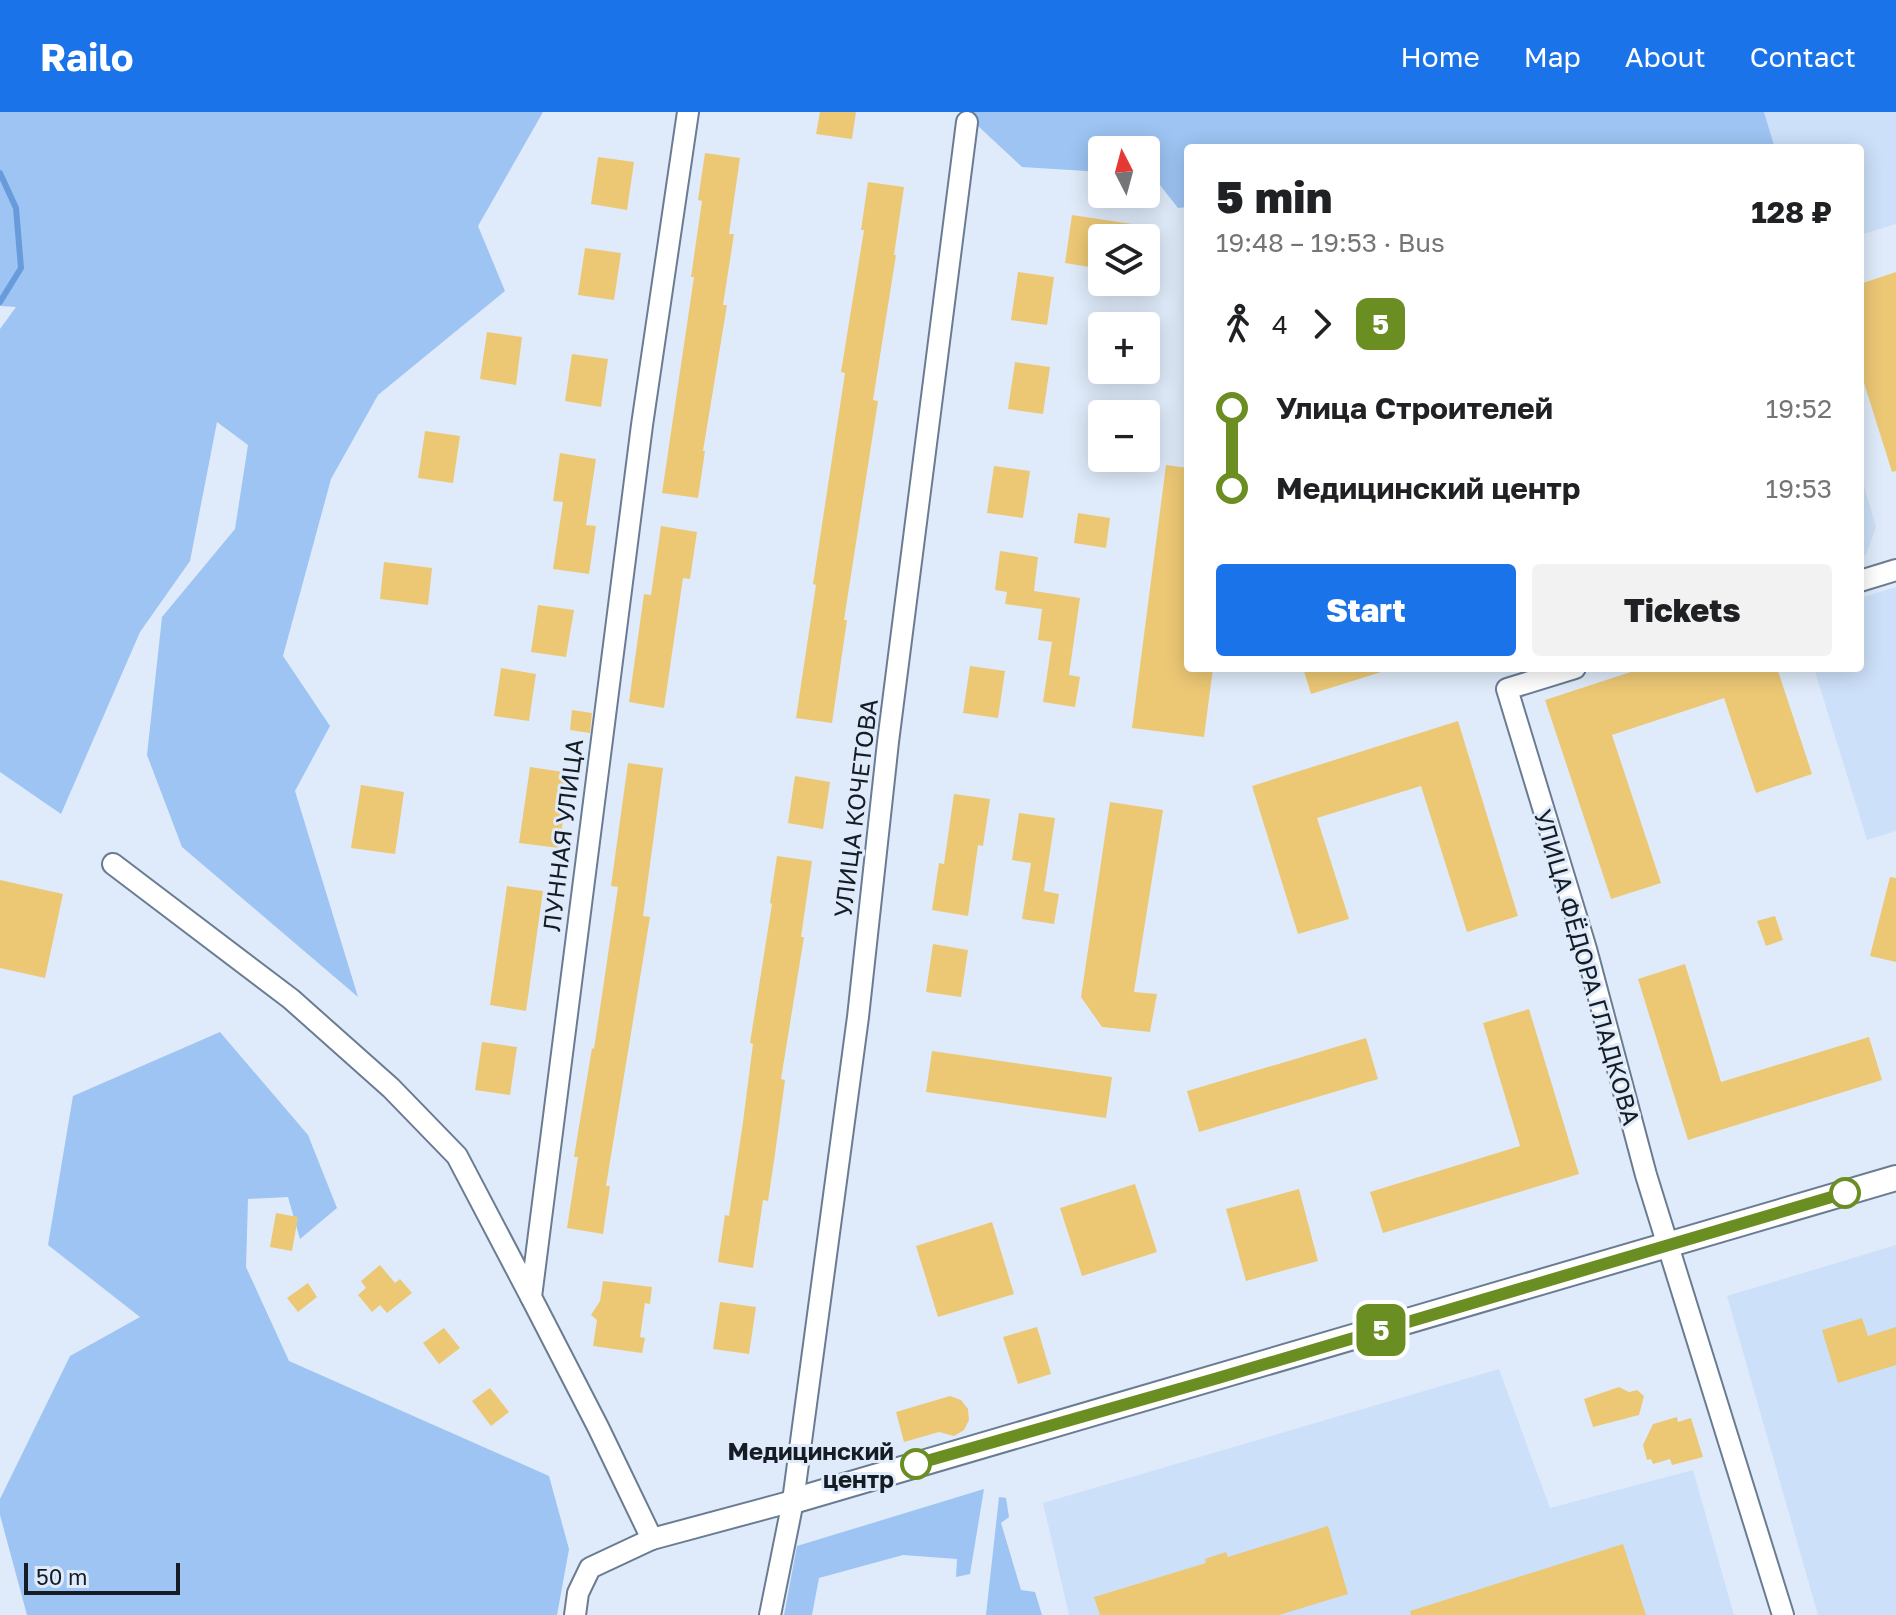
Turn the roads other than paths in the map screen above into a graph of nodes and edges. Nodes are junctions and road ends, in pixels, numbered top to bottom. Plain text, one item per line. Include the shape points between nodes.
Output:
1 (688, 112) edge
2 (967, 122) dead end
3 (1896, 570) edge
4 (1864, 580) edge
5 (1562, 672) edge
6 (113, 864) dead end
7 (1896, 1178) edge
8 (1668, 1244) junction
9 (531, 1297) junction
10 (793, 1501) junction
11 (652, 1539) junction
12 (575, 1615) edge
13 (770, 1615) edge
14 (1783, 1615) edge

1 - 9 street, ЛУННАЯ УЛИЦА via 635,472
2 - 10 street, УЛИЦА КОЧЕТОВА
3 - 4 street
5 - 8 street, УЛИЦА ФЁДОРА ГЛАДКОВА via 1507,689
6 - 9 street via 291,999 391,1088 457,1156
7 - 8 street
8 - 10 street
8 - 14 street, УЛИЦА ФЁДОРА ГЛАДКОВА
9 - 11 street
10 - 11 street
10 - 13 street, УЛИЦА КОЧЕТОВА
11 - 12 street via 590,1568

